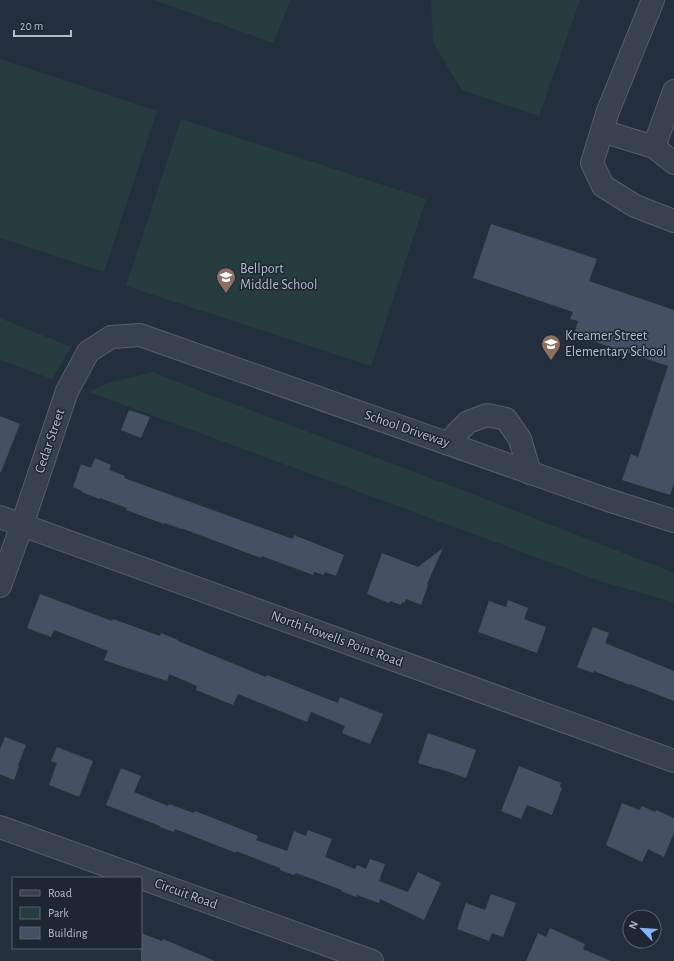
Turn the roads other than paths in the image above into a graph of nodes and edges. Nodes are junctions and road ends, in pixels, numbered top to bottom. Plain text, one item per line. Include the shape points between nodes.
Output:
1 (653, 0) edge
2 (674, 91) edge
3 (602, 131) junction
4 (654, 147) junction
5 (674, 162) edge
6 (674, 220) edge
7 (140, 335) joint
8 (448, 444) junction
9 (530, 473) junction
10 (0, 517) edge
11 (674, 521) edge
12 (22, 525) junction
13 (0, 586) edge
14 (674, 761) edge
15 (0, 827) edge
16 (139, 877) edge
17 (142, 878) edge
18 (372, 961) edge

1 - 3 street
2 - 4 street
3 - 4 street
3 - 6 street via 592,163 603,186 634,206
4 - 5 street
7 - 8 street, School Driveway
7 - 12 street, Cedar Street via 111,337 88,352 67,391
8 - 9 street, School Driveway
8 - 9 street via 468,422 487,415 506,419 520,439
9 - 11 street, School Driveway
10 - 12 street, North Howells Point Road
12 - 13 street, Cedar Street
12 - 14 street, North Howells Point Road
15 - 16 street, Circuit Road
17 - 18 street, Circuit Road

